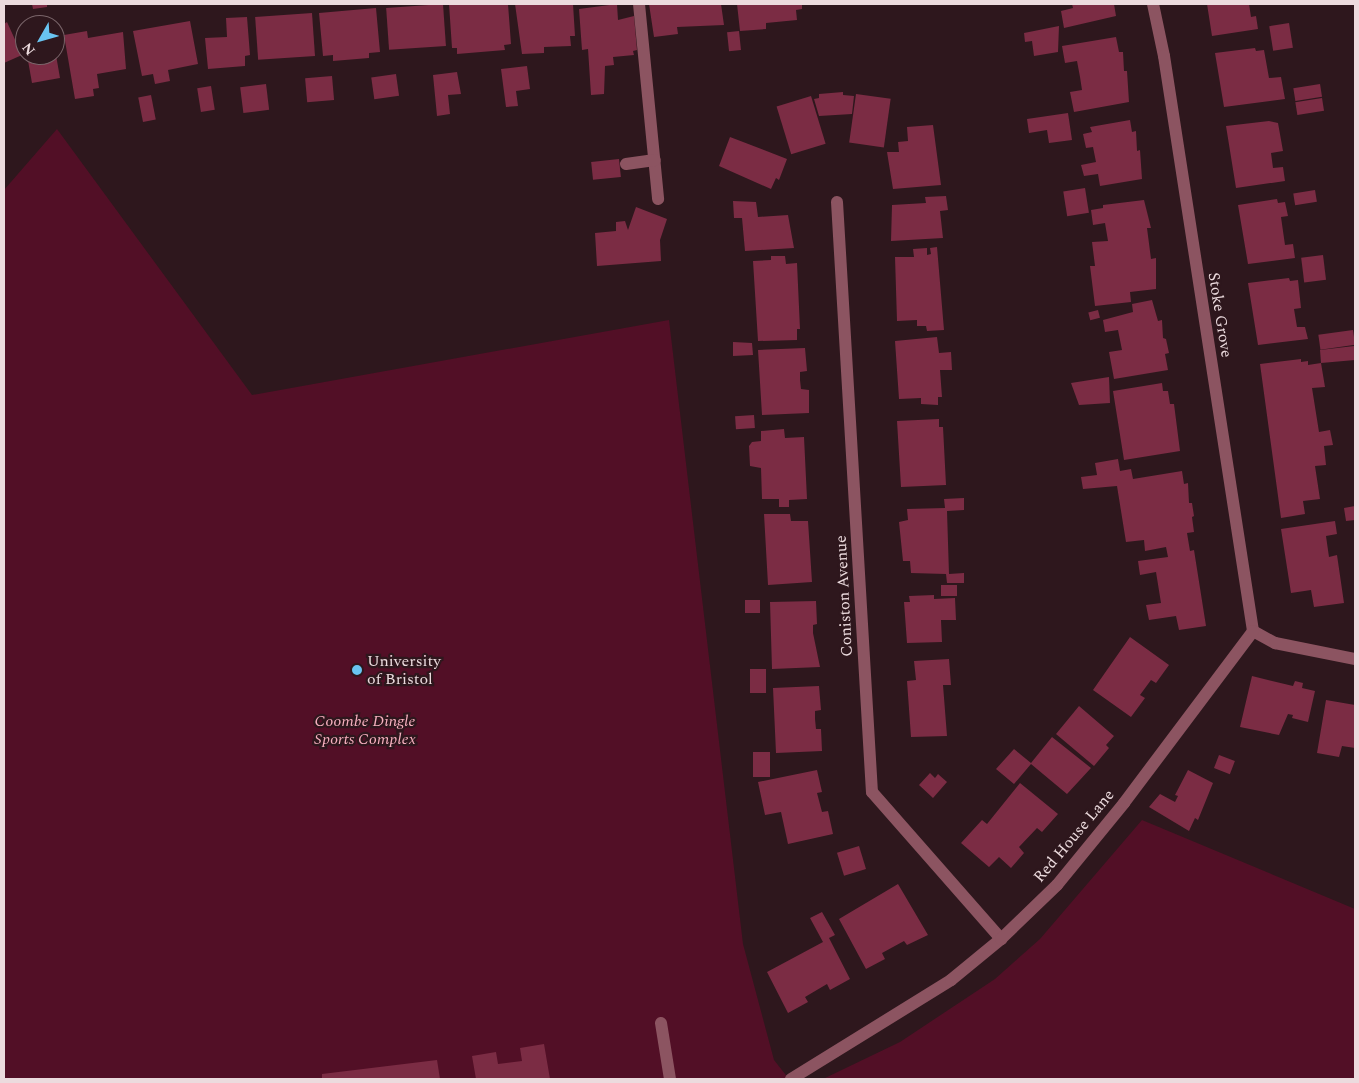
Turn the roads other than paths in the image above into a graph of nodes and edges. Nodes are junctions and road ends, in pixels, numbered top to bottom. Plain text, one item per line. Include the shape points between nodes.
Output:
1 (639, 4) edge
2 (1153, 4) edge
3 (654, 160) junction
4 (626, 164) dead end
5 (658, 199) dead end
6 (837, 202) dead end
7 (1253, 631) junction
8 (1355, 659) edge
9 (1001, 940) junction
10 (660, 1023) dead end
11 (670, 1079) edge
12 (791, 1079) edge

1 - 3 street
2 - 7 street, Stoke Grove via 1164,56
3 - 4 street
3 - 5 street
6 - 9 street, Coniston Avenue via 872,792
7 - 8 street via 1275,643
7 - 9 street, Red House Lane via 1124,803 1063,878
9 - 12 street, Red House Lane via 951,980
10 - 11 street

